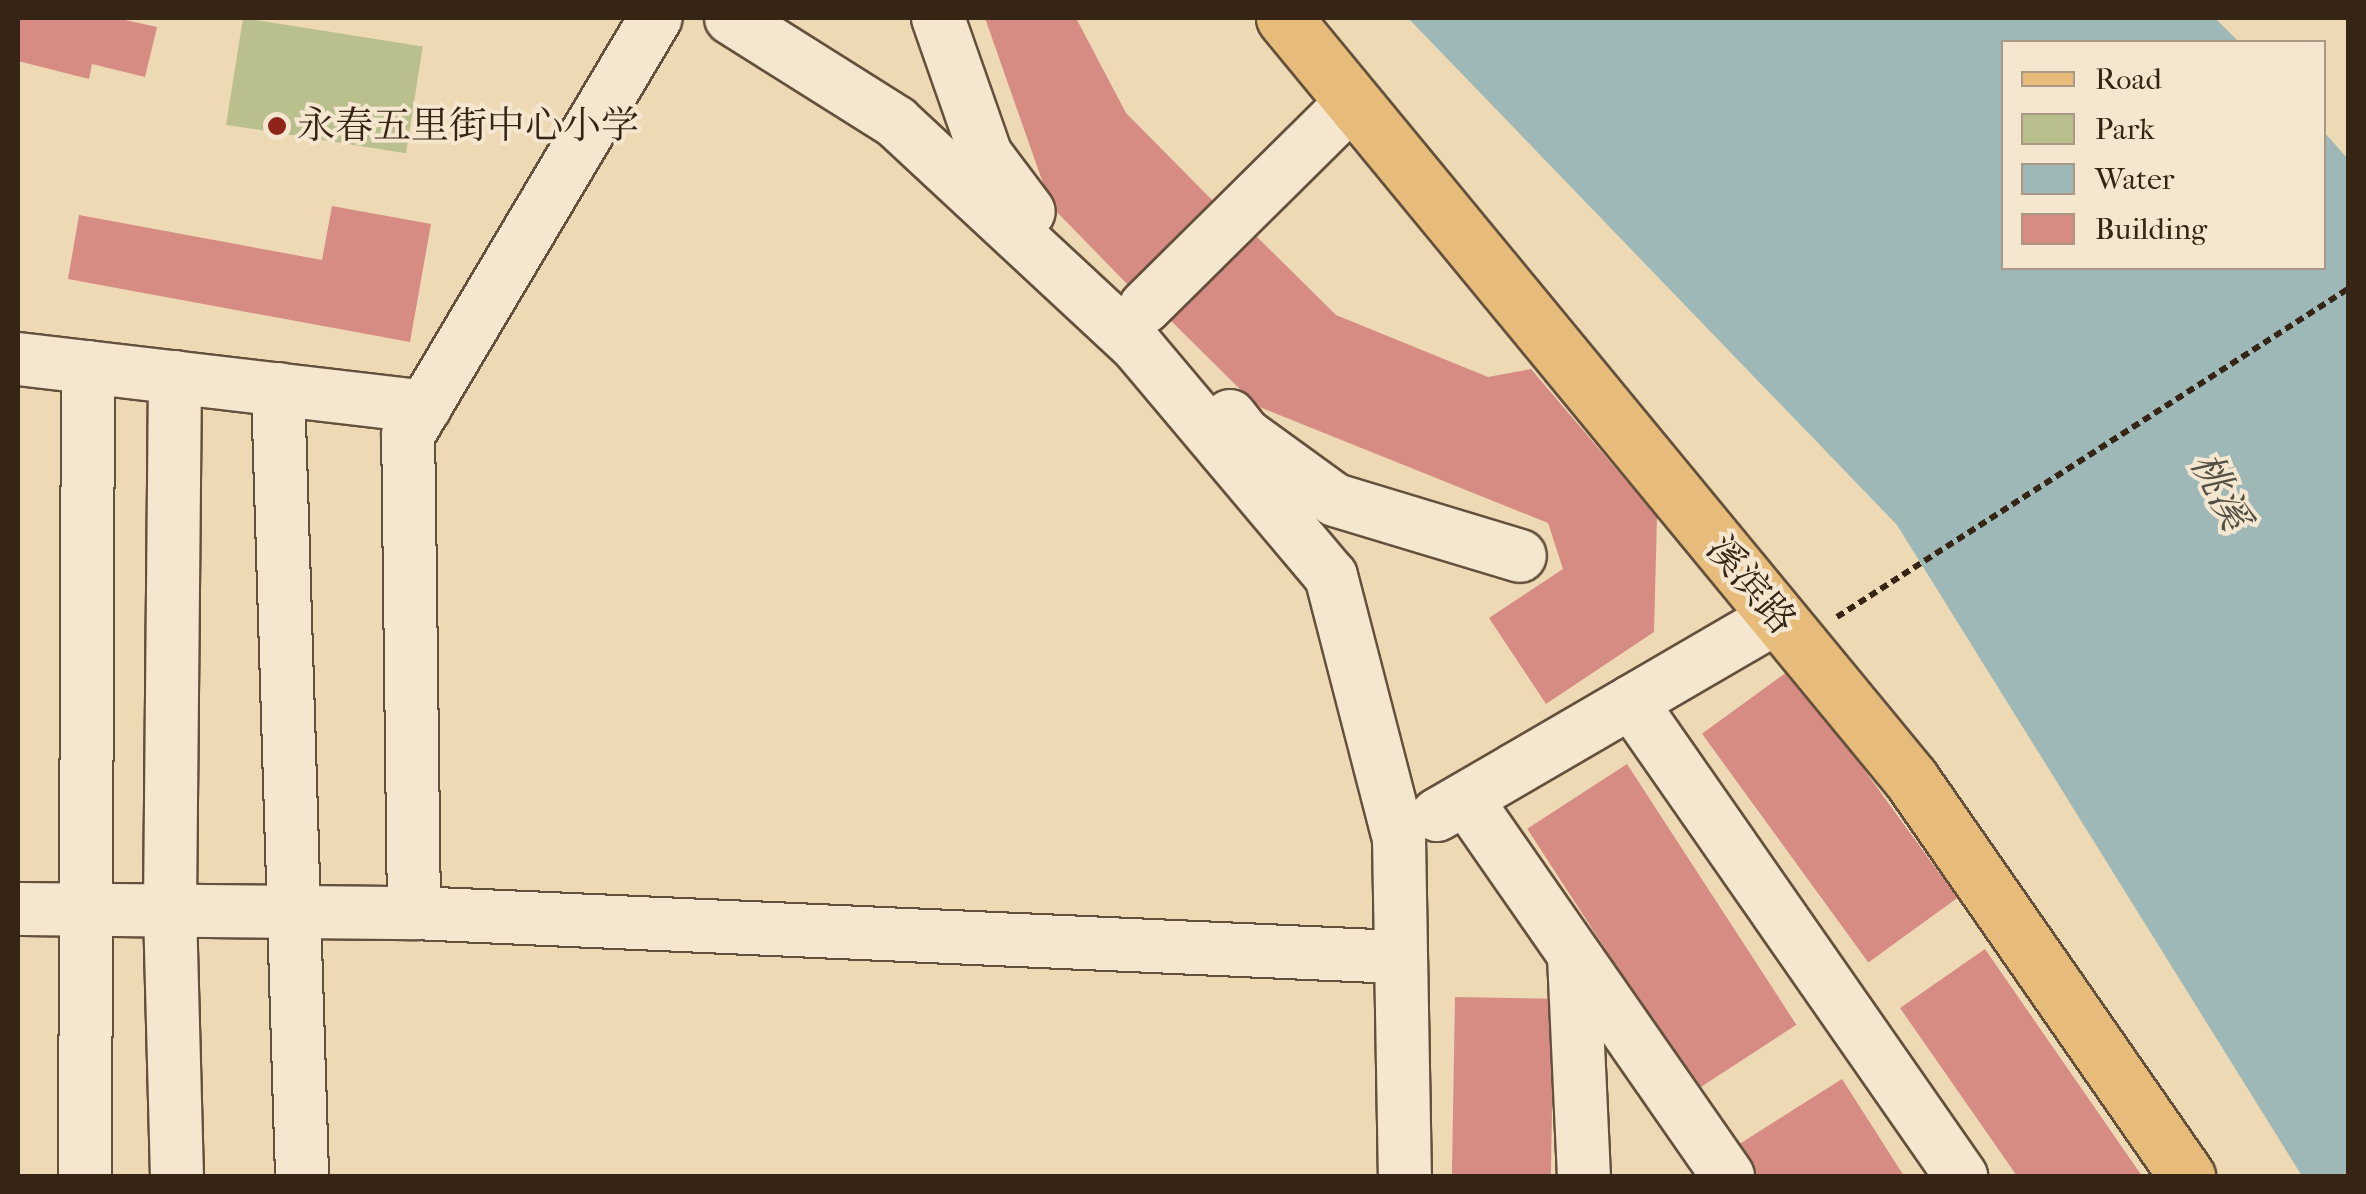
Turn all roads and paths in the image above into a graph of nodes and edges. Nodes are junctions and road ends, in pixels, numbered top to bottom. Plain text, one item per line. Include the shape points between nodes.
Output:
1 (656, 18) edge
2 (731, 18) edge
3 (938, 18) edge
4 (1284, 18) edge
5 (1353, 101) junction
6 (2348, 288) edge
7 (1144, 307) junction
8 (18, 360) edge
9 (88, 368) junction
10 (175, 377) junction
11 (278, 389) junction
12 (424, 406) junction
13 (1520, 556) dead end
14 (1788, 629) junction
15 (1631, 702) junction
16 (1466, 798) junction
17 (1399, 838) junction
18 (18, 909) edge
19 (82, 910) junction
20 (170, 910) junction
21 (298, 912) junction
22 (414, 913) junction
23 (1400, 957) junction
24 (1574, 957) junction
25 (85, 1176) edge
26 (177, 1176) edge
27 (302, 1176) edge
28 (1405, 1176) edge
29 (1584, 1176) edge
30 (1728, 1176) edge
31 (1961, 1176) edge
32 (2187, 1176) edge

1 - 12 street
2 - 17 street via 896,122 1137,346 1331,576
3 - 7 street via 986,155 1031,214
4 - 5 main road, 溪滨路
5 - 7 street
5 - 14 main road, 溪滨路
6 - 14 path
7 - 13 street via 1244,434 1336,500
8 - 9 street
9 - 10 street
9 - 19 street
10 - 11 street
10 - 20 street
11 - 12 street
11 - 21 street
12 - 22 street via 408,435
14 - 15 street
14 - 32 main road, 溪滨路 via 1911,779
15 - 16 street
15 - 31 street
16 - 17 street
16 - 24 street
17 - 23 street
18 - 19 street
19 - 20 street
19 - 25 street
20 - 21 street
20 - 26 street
21 - 22 street
21 - 27 street
22 - 23 street
23 - 28 street
24 - 29 street
24 - 30 street

